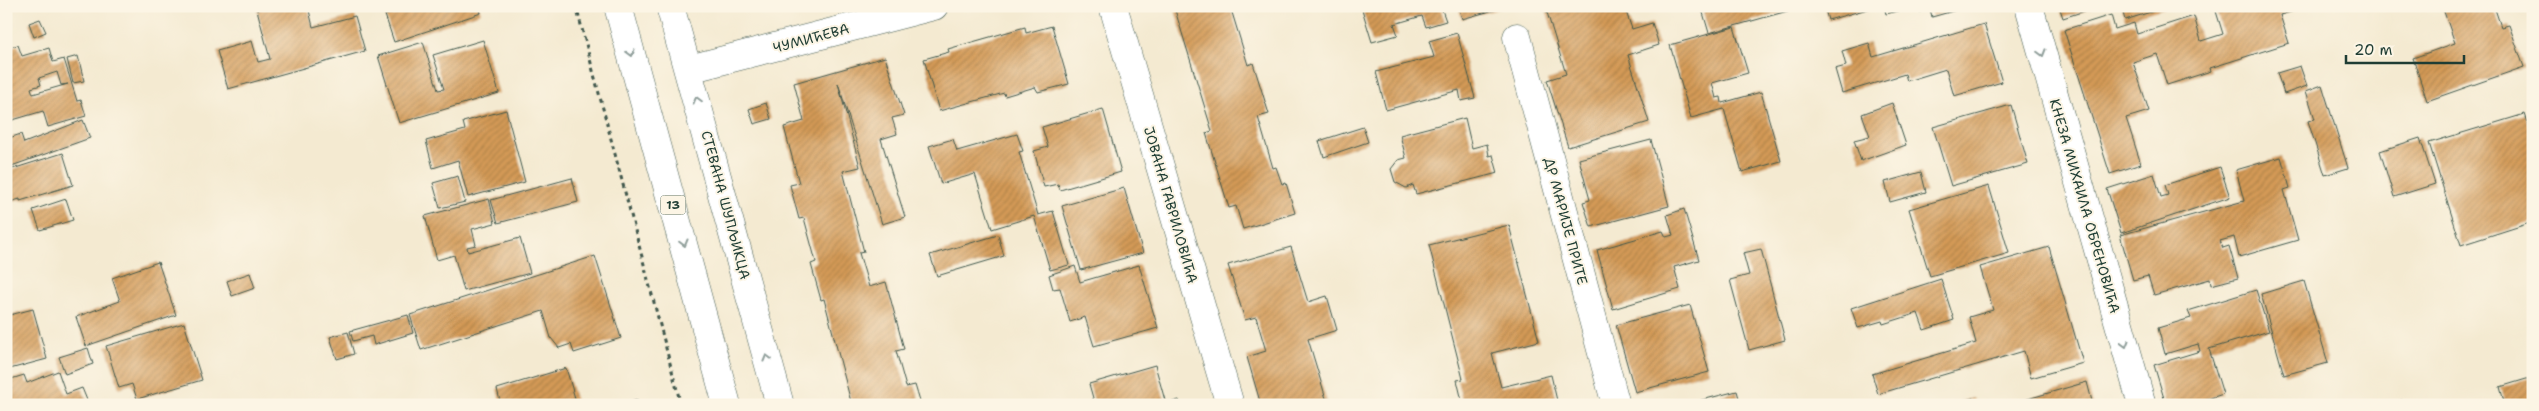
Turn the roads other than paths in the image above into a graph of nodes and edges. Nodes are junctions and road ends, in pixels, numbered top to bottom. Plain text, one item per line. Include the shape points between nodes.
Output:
1 (618, 6) edge
2 (670, 6) edge
3 (934, 6) edge
4 (1113, 6) edge
5 (2029, 6) edge
6 (1517, 37) dead end
7 (689, 69) junction
8 (728, 405) edge
9 (780, 405) edge
10 (1230, 405) edge
11 (1616, 405) edge
12 (2142, 405) edge

1 -> 8 street, 13
2 - 7 street, СТЕВАНА ШУПЉИКЦА
3 - 7 street, ЧУМИЋЕВА
4 - 10 street, ЈОВАНА ГАВРИЛОВИЋА
5 -> 12 street, КНЕЗА МИХАИЛА ОБРЕНОВИЋА
6 - 11 street, ДР МАРИЈЕ ПРИТЕ
9 -> 7 street, СТЕВАНА ШУПЉИКЦА

